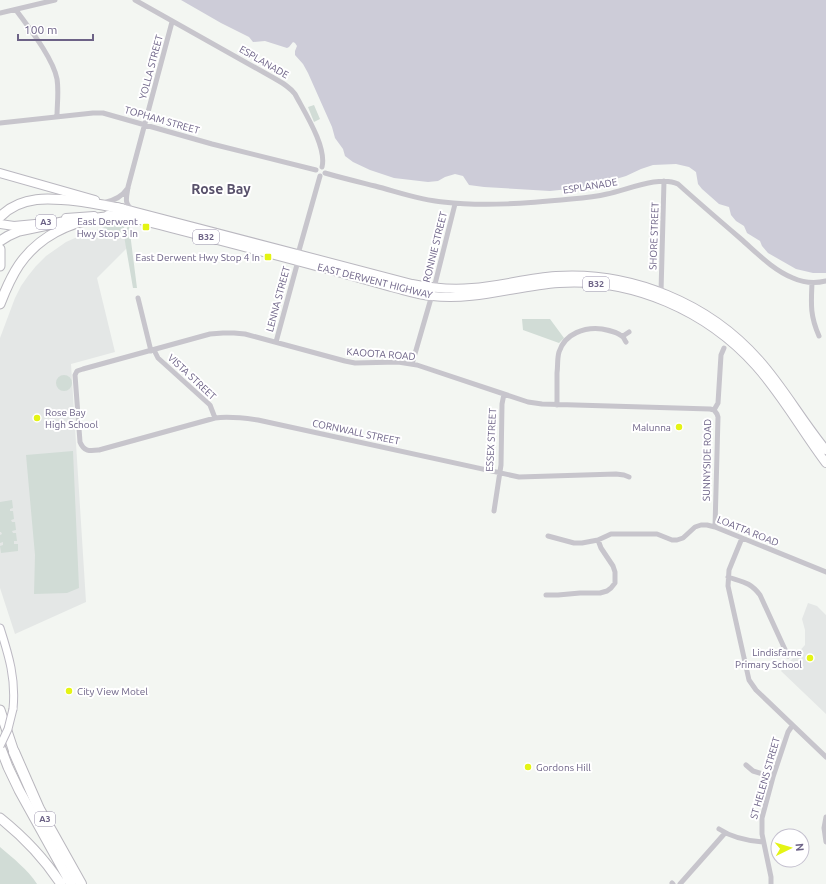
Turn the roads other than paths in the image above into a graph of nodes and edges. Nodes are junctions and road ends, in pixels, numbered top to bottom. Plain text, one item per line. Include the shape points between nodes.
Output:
1 (55, 0) edge
2 (135, 0) edge
3 (16, 10) junction
4 (0, 13) edge
5 (172, 22) junction
6 (57, 117) junction
7 (0, 123) edge
8 (145, 125) junction
9 (322, 167) junction
10 (316, 170) junction
11 (0, 173) edge
12 (322, 175) junction
13 (664, 181) junction
14 (128, 187) junction
15 (103, 203) junction
16 (455, 204) junction
17 (123, 209) junction
18 (136, 212) junction
19 (91, 216) junction
20 (114, 216) junction
21 (0, 217) edge
22 (0, 224) edge
23 (0, 242) edge
24 (0, 250) edge
25 (298, 258) junction
26 (0, 266) edge
27 (826, 281) edge
28 (812, 283) junction
29 (433, 292) junction
30 (661, 292) junction
31 (138, 298) dead end
32 (0, 304) edge
33 (629, 332) dead end
34 (623, 336) junction
35 (819, 336) dead end
36 (276, 342) junction
37 (626, 342) dead end
38 (724, 348) dead end
39 (152, 350) junction
40 (412, 364) junction
41 (504, 394) junction
42 (556, 405) junction
43 (714, 410) junction
44 (215, 418) junction
45 (82, 447) joint
46 (826, 450) edge
47 (826, 463) edge
48 (499, 473) junction
49 (629, 477) dead end
50 (494, 511) dead end
51 (715, 527) junction
52 (548, 536) dead end
53 (742, 538) junction
54 (598, 540) junction
55 (826, 572) edge
56 (728, 577) junction
57 (546, 595) dead end
58 (0, 628) edge
59 (788, 656) dead end
60 (0, 710) edge
61 (792, 726) junction
62 (0, 746) edge
63 (14, 752) joint
64 (826, 757) edge
65 (746, 765) dead end
66 (773, 777) junction
67 (826, 817) edge
68 (0, 818) edge
69 (719, 829) dead end
70 (725, 833) junction
71 (763, 842) junction
72 (826, 842) edge
73 (61, 884) edge
74 (70, 884) edge
75 (81, 884) edge
76 (680, 884) edge
77 (771, 884) edge

1 - 3 street
2 - 5 street, ESPLANADE
3 - 4 street
3 - 6 street via 55,71
5 - 8 street, YOLLA STREET
5 - 9 street, ESPLANADE via 292,90 317,136 323,154
6 - 7 street, TOPHAM STREET
6 - 8 street, TOPHAM STREET via 103,113
8 - 10 street, TOPHAM STREET
8 - 14 street, YOLLA STREET
9 - 10 street
9 - 12 street via 325,170
10 - 12 street via 316,174
11 - 15 main road, EAST DERWENT HIGHWAY / B32
12 - 16 street, ESPLANADE
12 - 25 street, LENNA STREET
13 - 16 street, ESPLANADE via 589,197 525,204
13 - 28 street via 678,184 779,270 796,280
13 - 30 street, SHORE STREET
14 - 15 street via 120,197
14 - 18 street, YOLLA STREET via 127,204
15 - 17 main road, EAST DERWENT HIGHWAY / B32
16 - 29 street, RONNIE STREET
17 - 18 main road, EAST DERWENT HIGHWAY / B32
17 - 21 highway, B32 via 38,199 14,206
18 - 25 main road, EAST DERWENT HIGHWAY / B32
19 - 20 main road, EAST DERWENT HIGHWAY / B32
19 - 22 main road, EAST DERWENT HIGHWAY / A3 via 14,226
19 - 23 highway, A3 via 19,231
20 - 25 main road, EAST DERWENT HIGHWAY / B32
20 - 32 highway via 75,223 46,237 18,266
24 - 26 highway
25 - 29 main road, EAST DERWENT HIGHWAY / B32 via 413,293
25 - 36 street, LENNA STREET
27 - 28 street
28 - 35 street via 812,313
29 - 30 main road, EAST DERWENT HIGHWAY / B32 via 557,276 614,279
29 - 40 street, RONNIE STREET
29 - 47 main road, EAST DERWENT HIGHWAY / B32 via 452,297 471,296 539,285 577,283 624,289 670,303 715,329 746,356 768,381
30 - 46 main road, EAST DERWENT HIGHWAY / B32 via 705,314 747,347 770,373
31 - 39 street
33 - 34 street
34 - 37 street
34 - 42 street via 606,330 589,329 576,332 567,339 558,358
36 - 39 street, KAOOTA ROAD via 245,334 223,333 210,334
36 - 40 street, KAOOTA ROAD via 355,363
38 - 43 street, SUNNYSIDE ROAD via 721,355 718,402
39 - 44 street, VISTA STREET via 210,405
39 - 45 street, KAOOTA ROAD via 76,372
40 - 41 street, KAOOTA ROAD
41 - 42 street, KAOOTA ROAD via 528,402
41 - 48 street, ESSEX STREET
42 - 43 street, KAOOTA ROAD
43 - 51 street, SUNNYSIDE ROAD via 718,418
44 - 45 street, CORNWALL STREET via 99,450 86,450
44 - 48 street, CORNWALL STREET via 245,418
48 - 49 street, CORNWALL STREET via 519,477 616,474
48 - 50 street, ESSEX STREET
51 - 53 street, LOATTA ROAD
51 - 54 street, LOATTA ROAD via 695,527 678,540 650,533 611,534
52 - 54 street, LOATTA ROAD via 574,543
53 - 55 street, LOATTA ROAD
53 - 56 street
54 - 57 street via 615,572 615,583 611,588 600,592
56 - 59 street via 755,589
56 - 61 street via 749,680
58 - 62 main road, bridge via 10,658 14,693 8,729
60 - 63 highway, A3
61 - 64 street
61 - 66 street, ST HELENS STREET
62 - 74 highway, A3 via 19,790
63 - 75 highway, A3 via 42,815
65 - 66 street via 754,771
66 - 71 street, ST HELENS STREET via 762,818
67 - 72 street
68 - 73 highway via 40,854
69 - 70 street
70 - 71 street via 753,842
70 - 76 street
71 - 77 street, ST HELENS STREET

